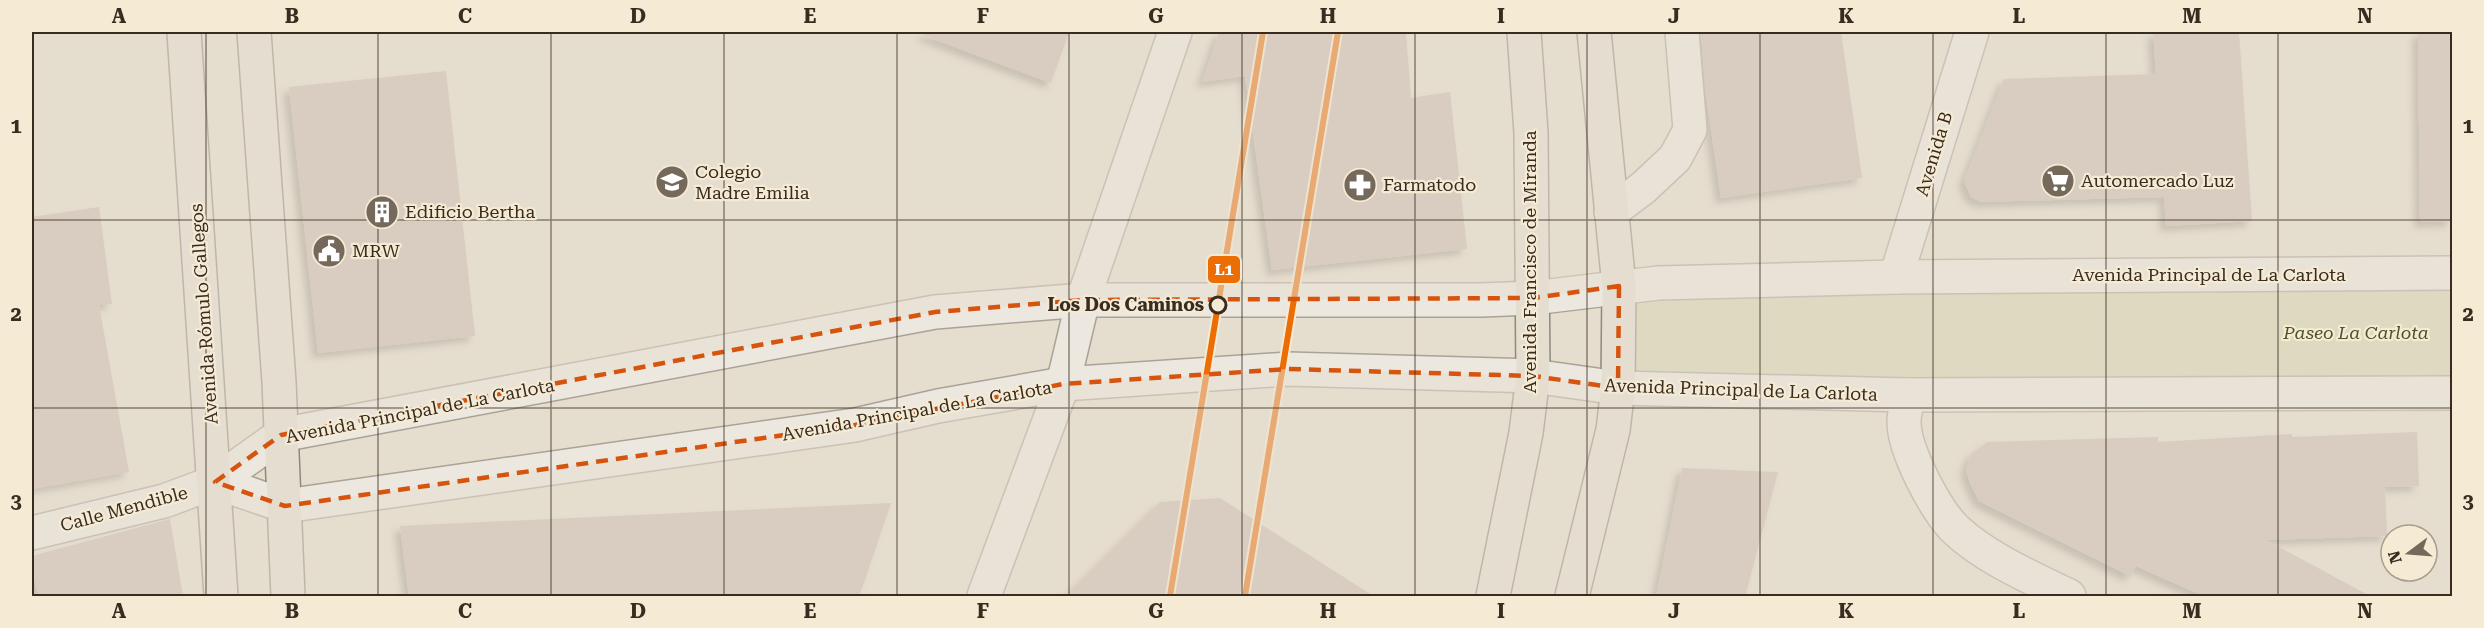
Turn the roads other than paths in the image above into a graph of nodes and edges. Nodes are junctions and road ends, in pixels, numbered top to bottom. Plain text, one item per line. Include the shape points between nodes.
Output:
1 (184, 32) edge
2 (254, 32) edge
3 (1175, 32) edge
4 (1524, 32) edge
5 (1594, 32) edge
6 (1682, 32) edge
7 (1972, 32) edge
8 (1611, 212) junction
9 (2452, 273) edge
10 (1896, 277) junction
11 (1619, 286) junction
12 (1533, 298) junction
13 (1083, 300) junction
14 (1533, 376) junction
15 (1063, 384) junction
16 (1618, 388) junction
17 (2452, 393) edge
18 (1908, 395) junction
19 (281, 435) junction
20 (215, 482) junction
21 (285, 507) junction
22 (32, 533) edge
23 (221, 597) edge
24 (288, 597) edge
25 (984, 597) edge
26 (1493, 597) edge
27 (1572, 597) edge
28 (2069, 597) edge

1 - 20 main road, Avenida Rómulo Gallegos
2 - 19 main road
3 - 13 street
4 - 12 main road, Avenida Francisco de Miranda via 1531,133
5 - 8 main road
6 - 8 street via 1690,130 1676,158
7 - 10 street, Avenida B
8 - 11 main road
9 - 10 street, Avenida Principal de La Carlota
10 - 11 street, Avenida Principal de La Carlota
11 - 12 street, Avenida Principal de La Carlota
11 - 16 main road
12 - 13 street, Avenida Principal de La Carlota
12 - 14 main road, Avenida Francisco de Miranda
13 - 15 street
13 - 19 street, Avenida Principal de La Carlota via 935,312
14 - 15 street, Avenida Principal de La Carlota via 1288,369
14 - 16 street, Avenida Principal de La Carlota
14 - 26 main road, Avenida Francisco de Miranda via 1526,433
15 - 21 street, Avenida Principal de La Carlota via 855,425
15 - 25 street
16 - 18 street, Avenida Principal de La Carlota
16 - 27 main road via 1614,430
17 - 18 street, Avenida Principal de La Carlota
18 - 28 street via 1904,424 1917,468 1941,512 1955,529 1999,561
19 - 20 street, Avenida Principal de La Carlota
19 - 21 main road
20 - 21 street, Avenida Principal de La Carlota
20 - 22 street, Calle Mendible via 164,501
20 - 23 main road, Avenida Rómulo Gallegos
21 - 24 main road

